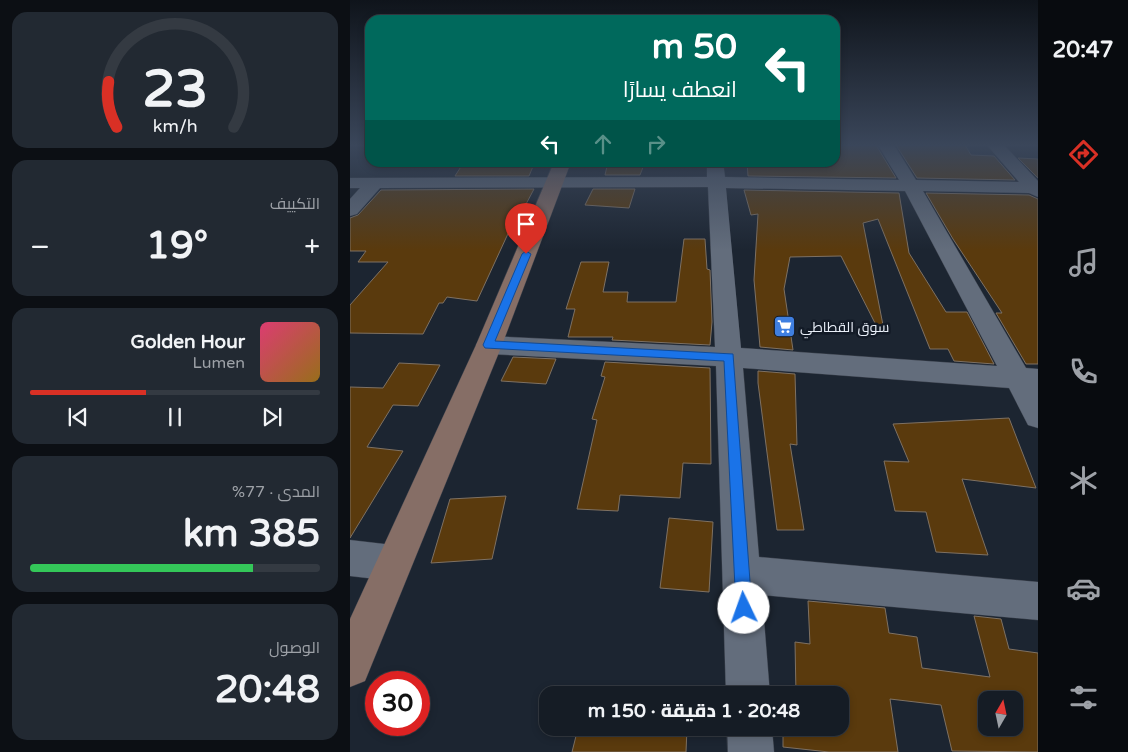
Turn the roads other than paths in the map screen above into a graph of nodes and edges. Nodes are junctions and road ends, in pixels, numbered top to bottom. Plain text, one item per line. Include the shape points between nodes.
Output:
1 (424, 180) edge
2 (557, 180) edge
3 (716, 180) edge
4 (828, 180) edge
5 (907, 180) edge
6 (1028, 180) edge
7 (350, 183) edge
8 (375, 183) junction
9 (911, 186) junction
10 (1037, 190) edge
11 (350, 210) edge
12 (489, 345) junction
13 (729, 357) junction
14 (1027, 380) edge
15 (1038, 416) edge
16 (350, 558) edge
17 (393, 563) junction
18 (742, 574) junction
19 (1038, 601) edge
20 (350, 666) edge
21 (748, 686) edge
22 (750, 736) edge
23 (751, 752) edge

1 - 8 street
2 - 12 street
3 - 13 street
4 - 9 street
5 - 9 street
6 - 10 street
7 - 8 street
8 - 11 street
9 - 10 street
9 - 14 street
12 - 13 street
12 - 17 street
13 - 14 street
13 - 18 street
14 - 15 street
16 - 17 street
17 - 20 street
18 - 19 street
18 - 21 street
22 - 23 street

